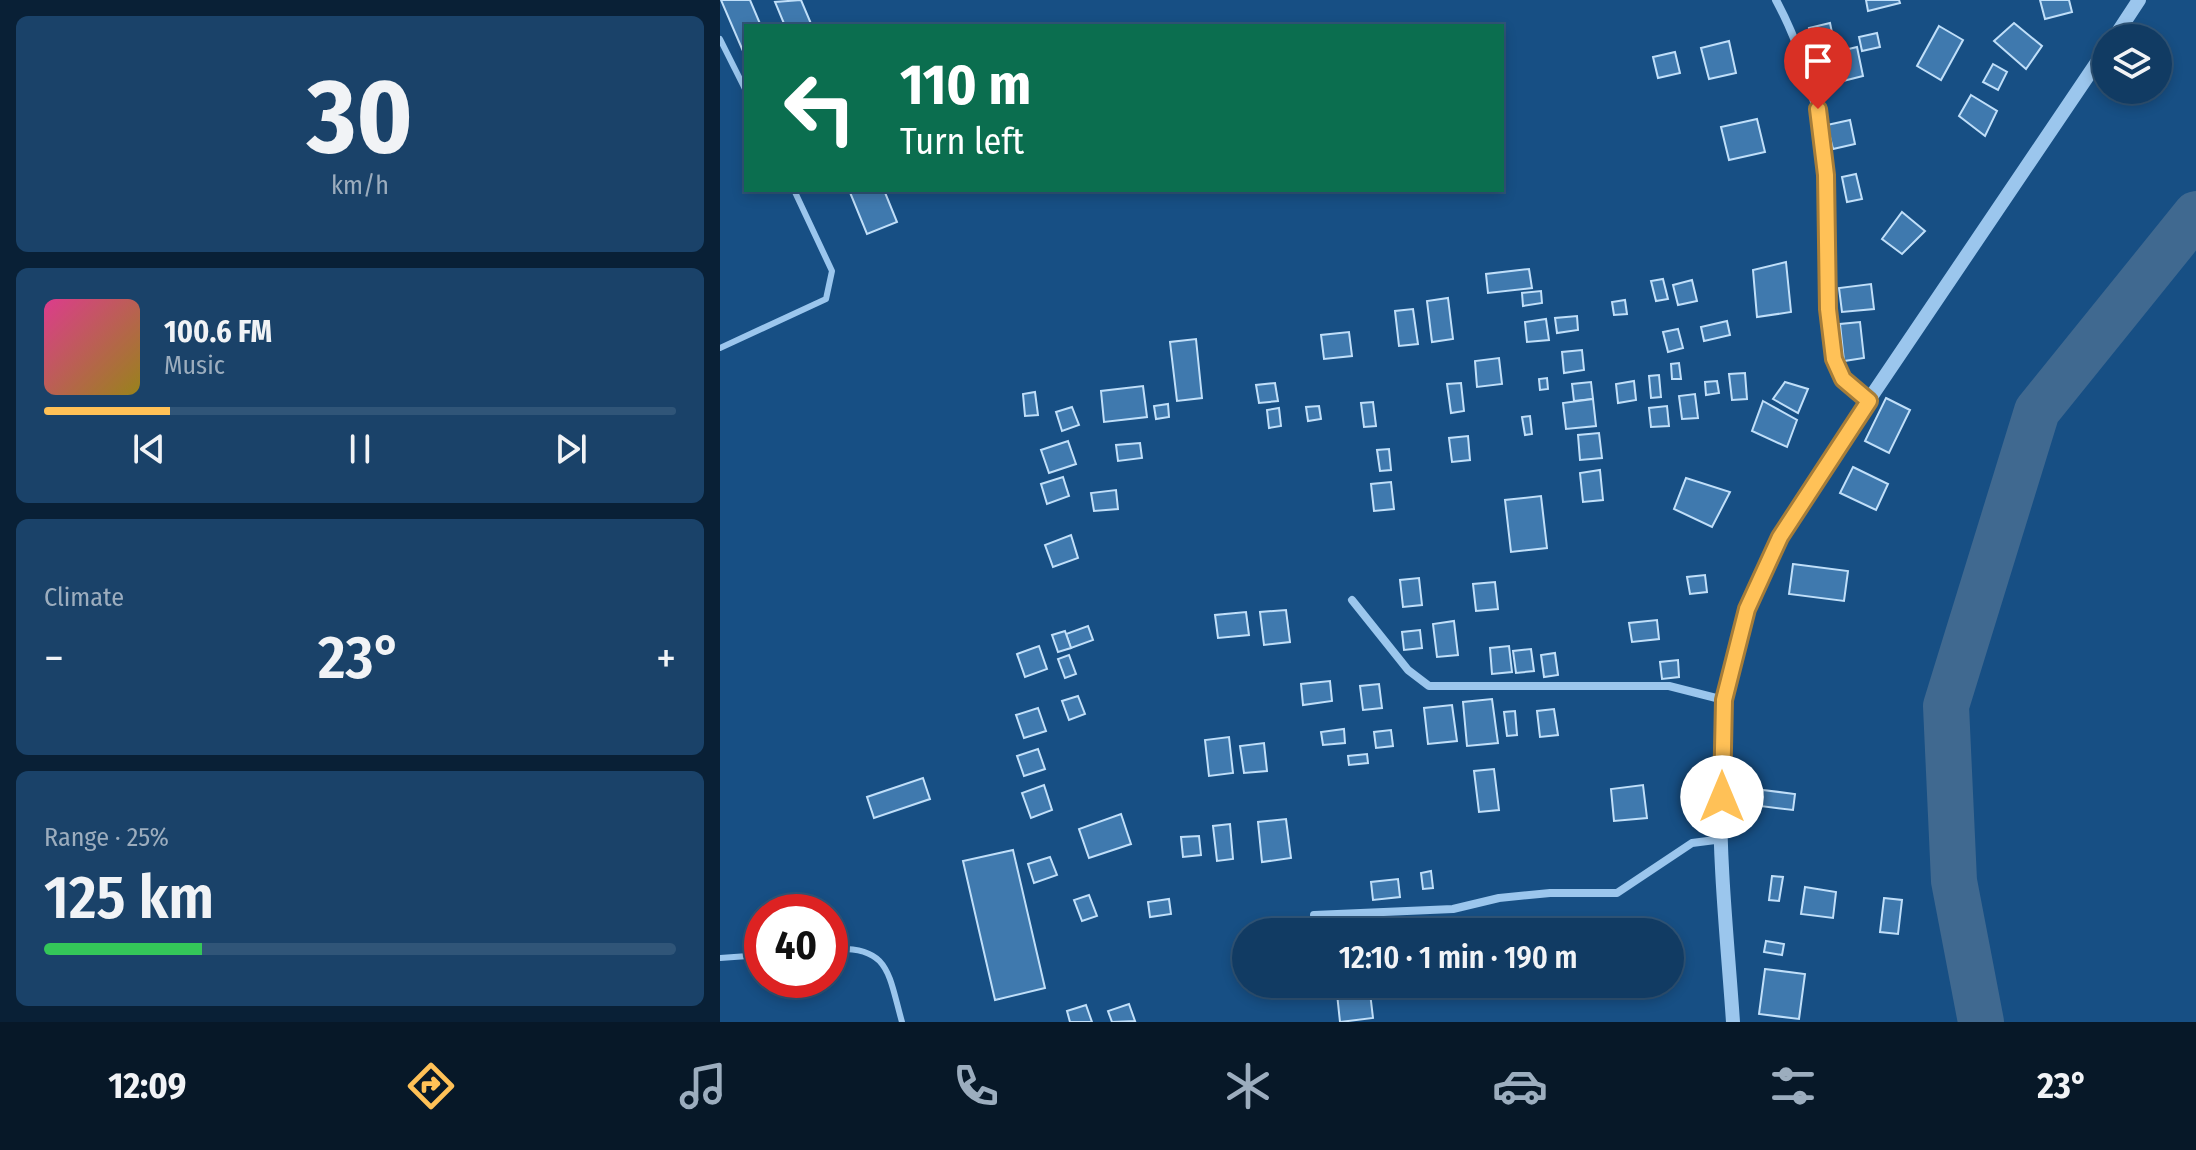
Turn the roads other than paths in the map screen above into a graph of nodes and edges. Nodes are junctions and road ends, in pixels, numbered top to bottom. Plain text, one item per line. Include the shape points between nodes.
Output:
1 (1776, 0) edge
2 (2139, 0) edge
3 (2123, 24) edge
4 (720, 39) edge
5 (2092, 70) edge
6 (744, 87) edge
7 (795, 192) edge
8 (720, 348) edge
9 (1869, 401) junction
10 (1352, 600) dead end
11 (1724, 700) junction
12 (1723, 839) junction
13 (1314, 915) dead end
14 (848, 948) edge
15 (744, 956) edge
16 (720, 958) edge
17 (902, 1022) edge
18 (1733, 1022) edge

1 - 9 street via 1818,109 1834,359 1843,379
2 - 3 street
4 - 6 lane
5 - 9 street
7 - 8 lane via 832,271 826,299
9 - 11 street via 1802,499 1762,571
10 - 11 street via 1408,670 1429,686 1669,686
11 - 12 street
12 - 13 street via 1692,843 1617,893 1550,893 1453,909
12 - 18 street
14 - 17 lane via 871,952 885,964
15 - 16 lane

